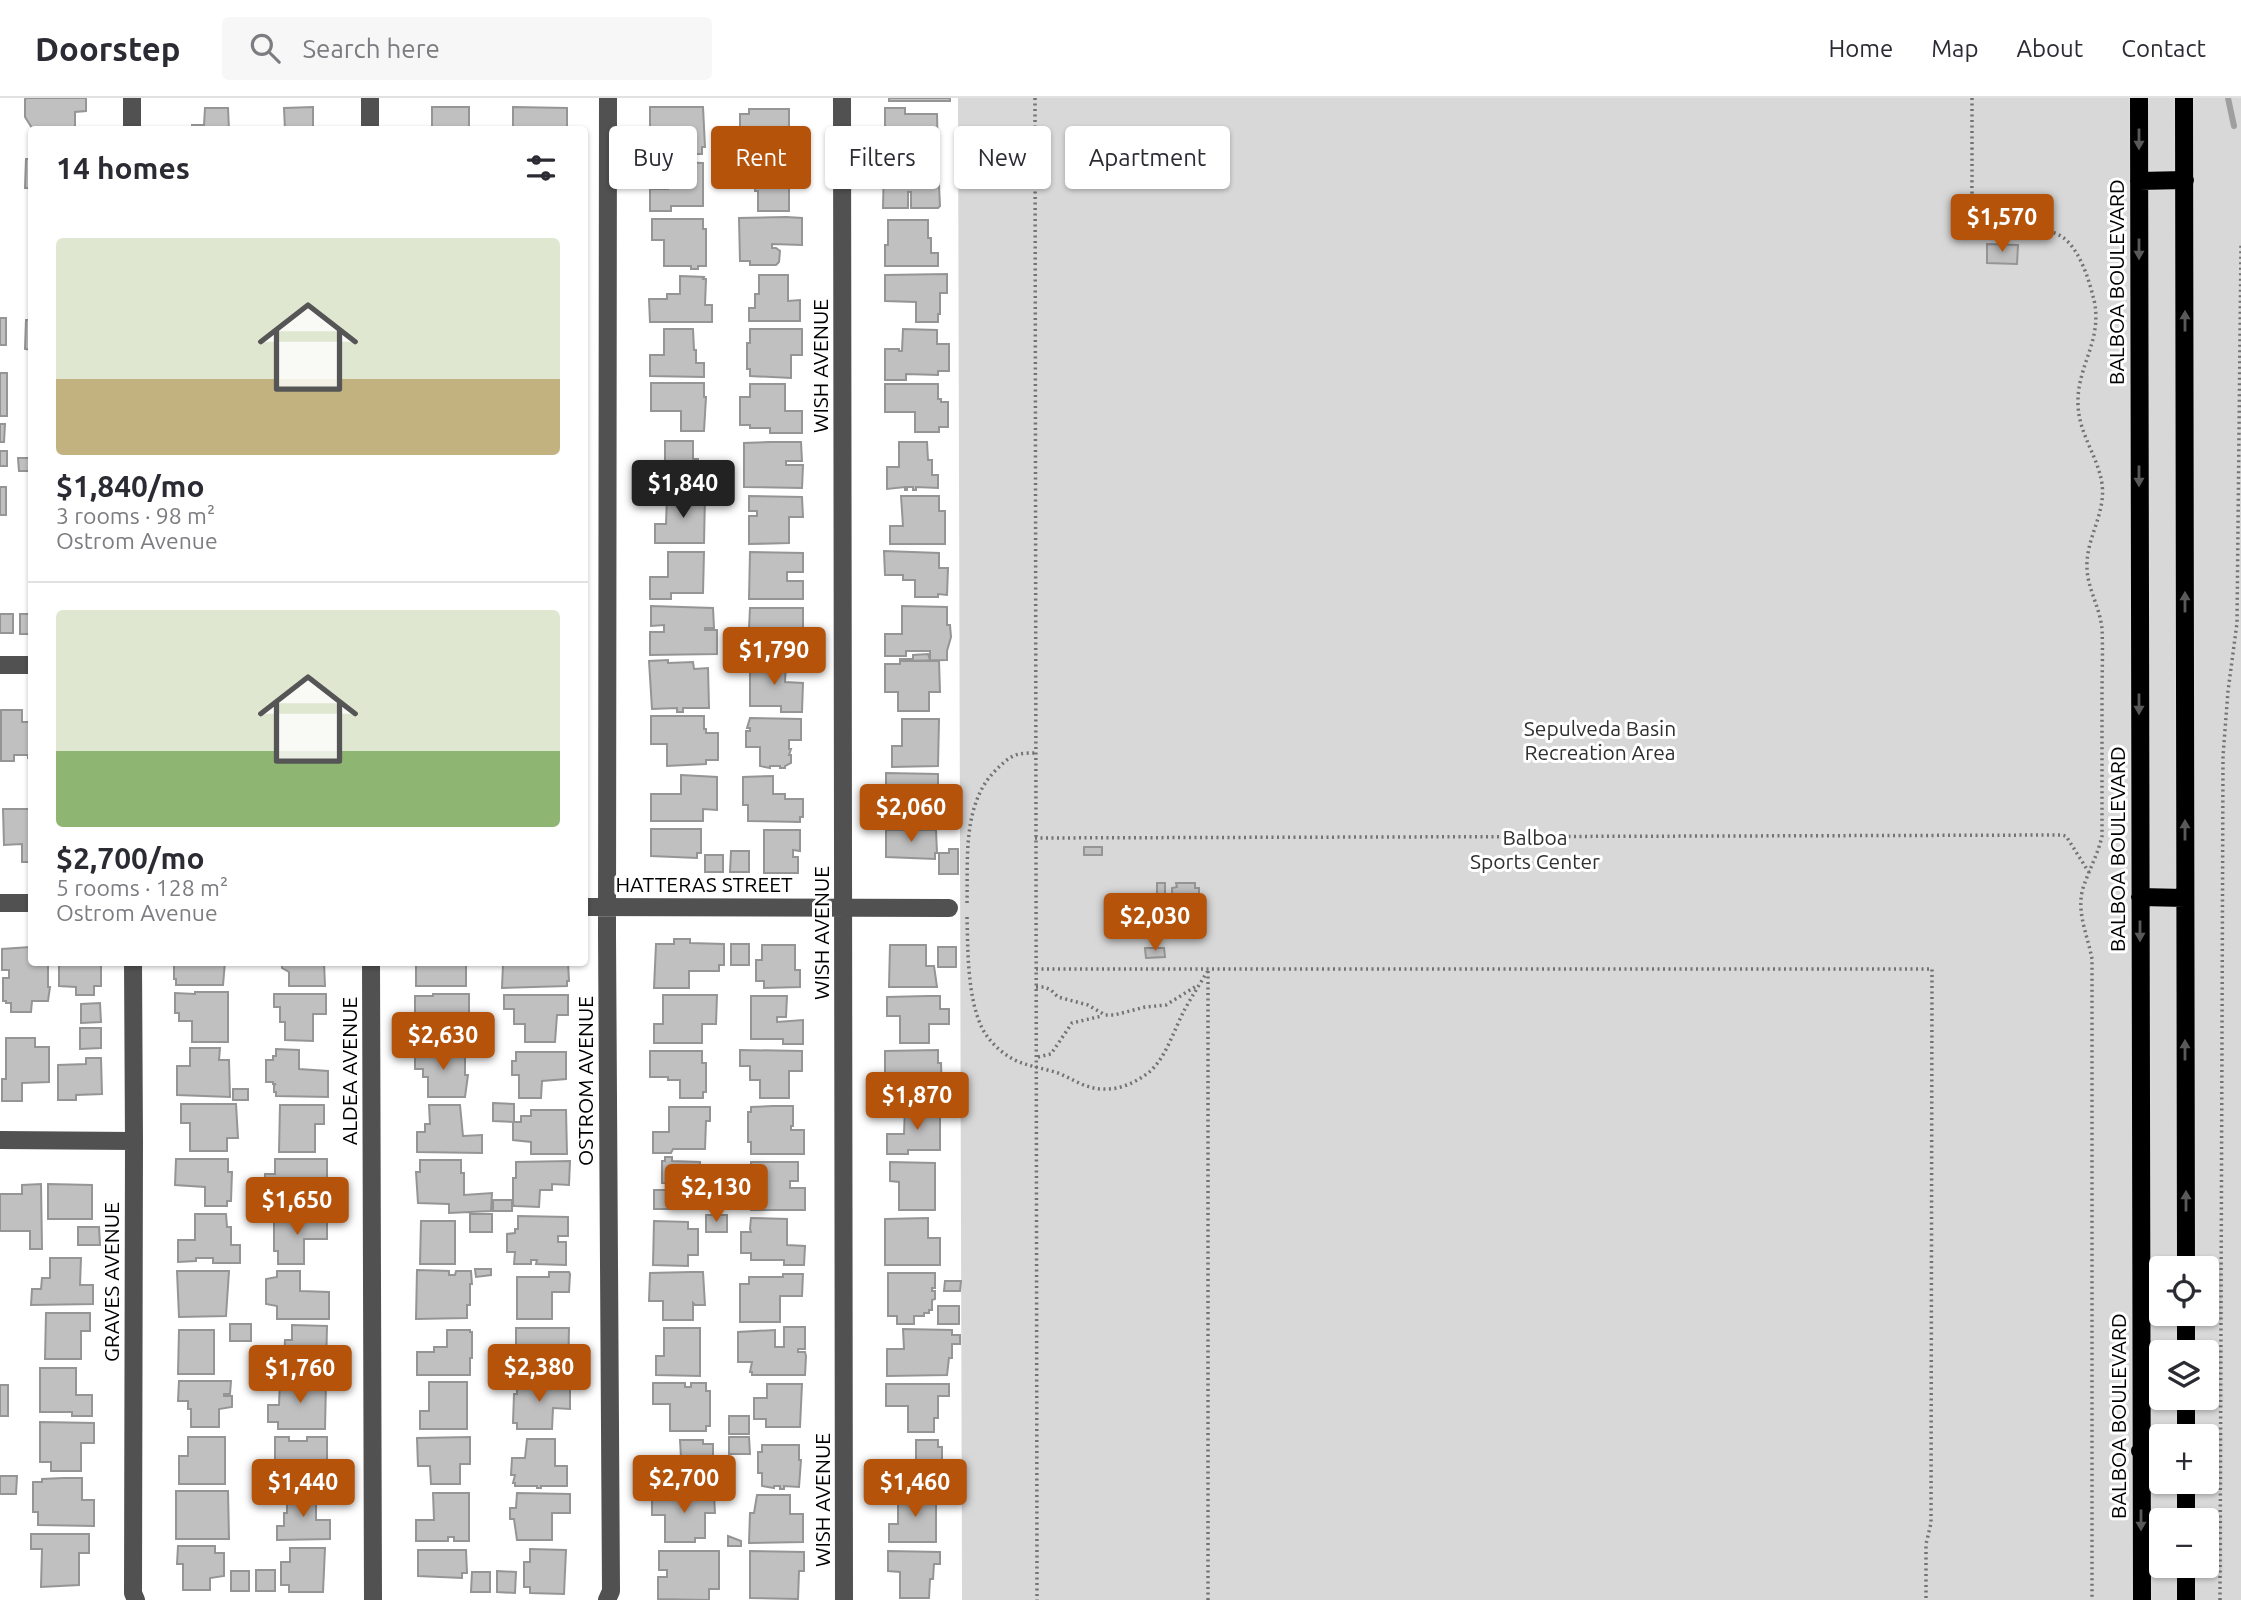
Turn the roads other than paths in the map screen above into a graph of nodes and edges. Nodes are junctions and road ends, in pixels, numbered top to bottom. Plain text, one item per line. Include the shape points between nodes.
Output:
1 (132, 98) edge
2 (370, 98) edge
3 (607, 98) edge
4 (842, 98) edge
5 (2139, 98) edge
6 (2184, 98) edge
7 (132, 126) edge
8 (370, 126) edge
9 (2185, 180) junction
10 (2139, 181) junction
11 (0, 665) edge
12 (28, 665) edge
13 (2140, 897) junction
14 (2185, 898) junction
15 (0, 902) edge
16 (28, 903) edge
17 (588, 907) edge
18 (607, 907) junction
19 (844, 908) junction
20 (949, 908) dead end
21 (133, 966) edge
22 (371, 966) edge
23 (0, 1140) edge
24 (134, 1141) junction
25 (2186, 1256) edge
26 (2140, 1451) junction
27 (2149, 1451) edge
28 (2186, 1578) edge
29 (136, 1600) edge
30 (373, 1600) edge
31 (607, 1600) edge
32 (844, 1600) edge
33 (2142, 1600) edge
34 (2186, 1600) edge

1 - 7 street
2 - 8 street
3 - 18 street, OSTROM AVENUE
4 - 19 street, WISH AVENUE
5 -> 10 main road, BALBOA BOULEVARD
6 - 9 main road
9 - 10 main road
14 -> 9 main road
10 -> 13 main road, BALBOA BOULEVARD
11 - 12 street
13 - 14 main road
13 -> 26 main road, BALBOA BOULEVARD
25 -> 14 main road
15 - 16 street
17 - 18 street, HATTERAS STREET
18 - 19 street, HATTERAS STREET
18 - 31 street, OSTROM AVENUE via 611,1591
19 - 20 street, HATTERAS STREET
19 - 32 street, WISH AVENUE
21 - 24 street, GRAVES AVENUE
22 - 30 street, ALDEA AVENUE
23 - 24 street
24 - 29 street, GRAVES AVENUE
26 - 27 main road
26 -> 33 main road, BALBOA BOULEVARD
28 - 34 main road

